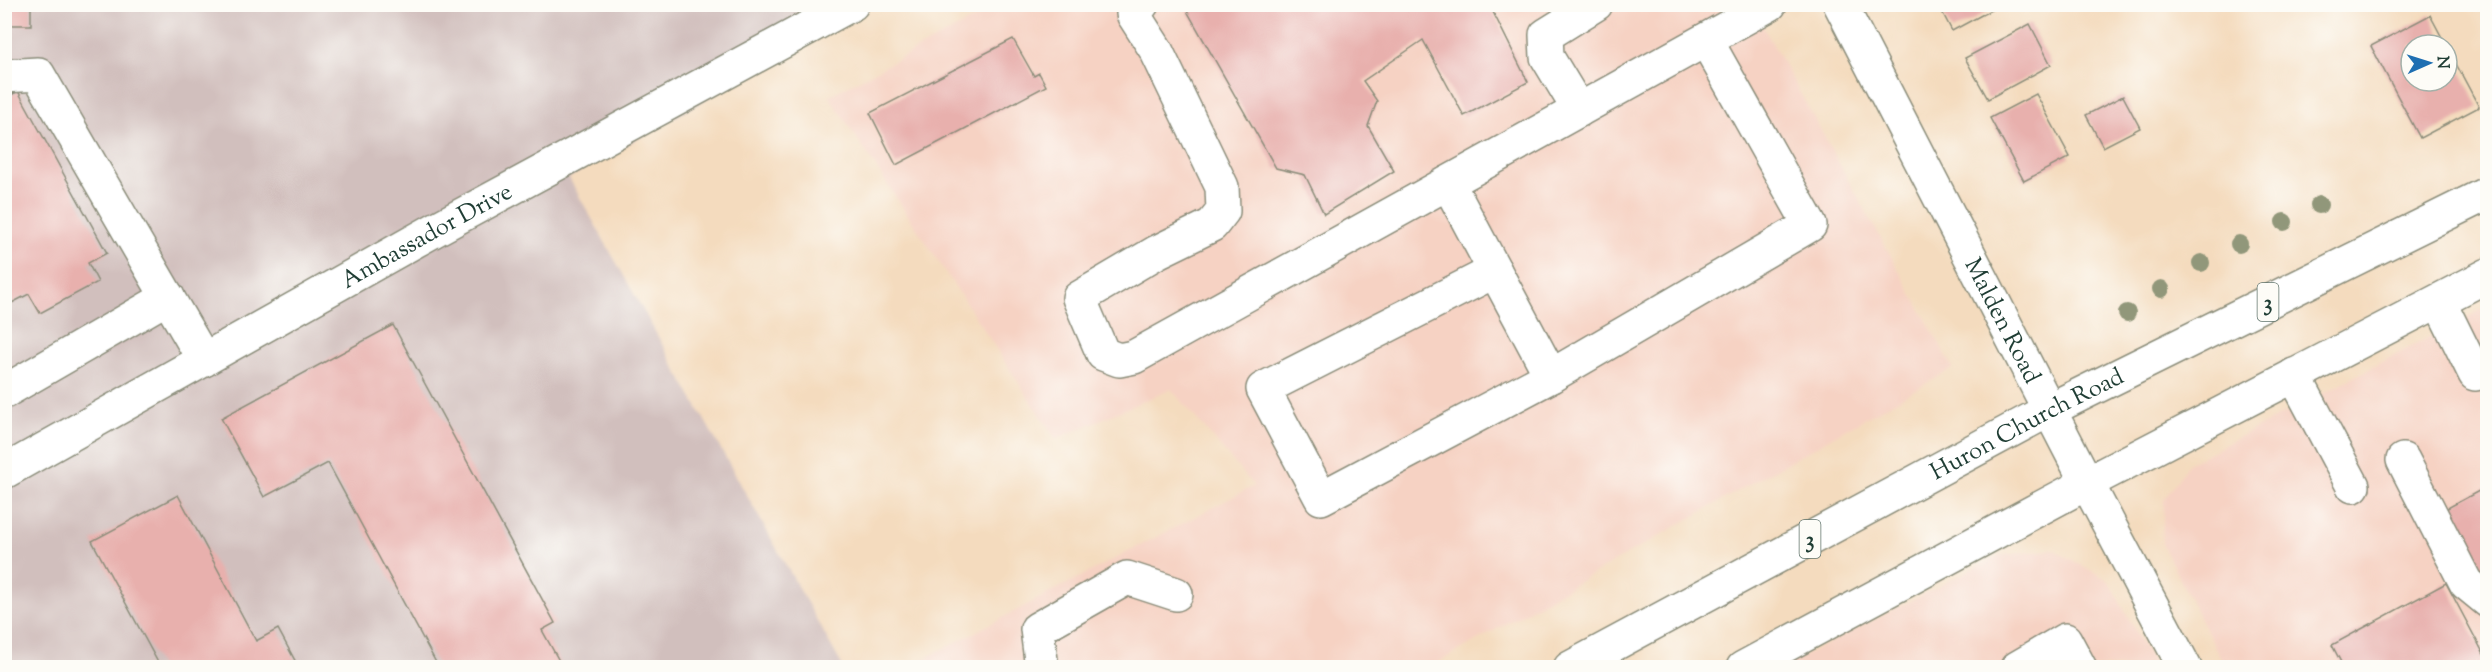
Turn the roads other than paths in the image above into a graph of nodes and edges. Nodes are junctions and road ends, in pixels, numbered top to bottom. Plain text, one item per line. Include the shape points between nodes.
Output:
1 (1142, 4) edge
2 (1596, 4) edge
3 (1770, 4) edge
4 (1840, 4) edge
5 (848, 6) edge
6 (1706, 40) junction
7 (4, 76) edge
8 (1579, 110) junction
9 (1448, 183) junction
10 (2487, 193) edge
11 (1495, 271) junction
12 (2487, 275) edge
13 (168, 297) junction
14 (2439, 301) junction
15 (204, 360) junction
16 (2475, 374) dead end
17 (2294, 375) junction
18 (1551, 376) junction
19 (4, 392) edge
20 (2049, 410) junction
21 (2403, 459) dead end
22 (4, 472) edge
23 (2087, 483) junction
24 (2354, 486) dead end
25 (1176, 594) dead end
26 (2487, 601) edge
27 (1042, 668) edge
28 (1570, 668) edge
29 (1743, 668) edge
30 (2017, 668) edge
31 (2080, 668) edge
32 (2185, 668) edge

1 - 9 main road via 1133,14 1156,50 1222,187 1223,211 1212,225 1079,298 1103,354 1119,360 1134,357
2 - 8 main road via 1546,35 1547,57
3 - 6 main road
4 - 20 main road, Malden Road
5 - 15 main road, Ambassador Drive
6 - 8 main road
6 - 18 main road via 1810,225
7 - 13 main road via 38,74
8 - 9 main road
9 - 11 main road
10 - 20 main road, Huron Church Road / 3
11 - 18 main road
11 - 18 main road via 1263,389 1321,498
12 - 14 main road
13 - 15 main road
13 - 19 main road
14 - 16 main road
14 - 17 main road
15 - 22 main road, Ambassador Drive
17 - 23 main road
17 - 24 main road
20 - 23 main road, Malden Road
20 - 28 main road, Huron Church Road / 3
21 - 26 main road via 2466,583
23 - 29 main road
23 - 32 main road, Malden Road
25 - 27 main road via 1127,578 1037,629
30 - 31 main road via 2065,640

